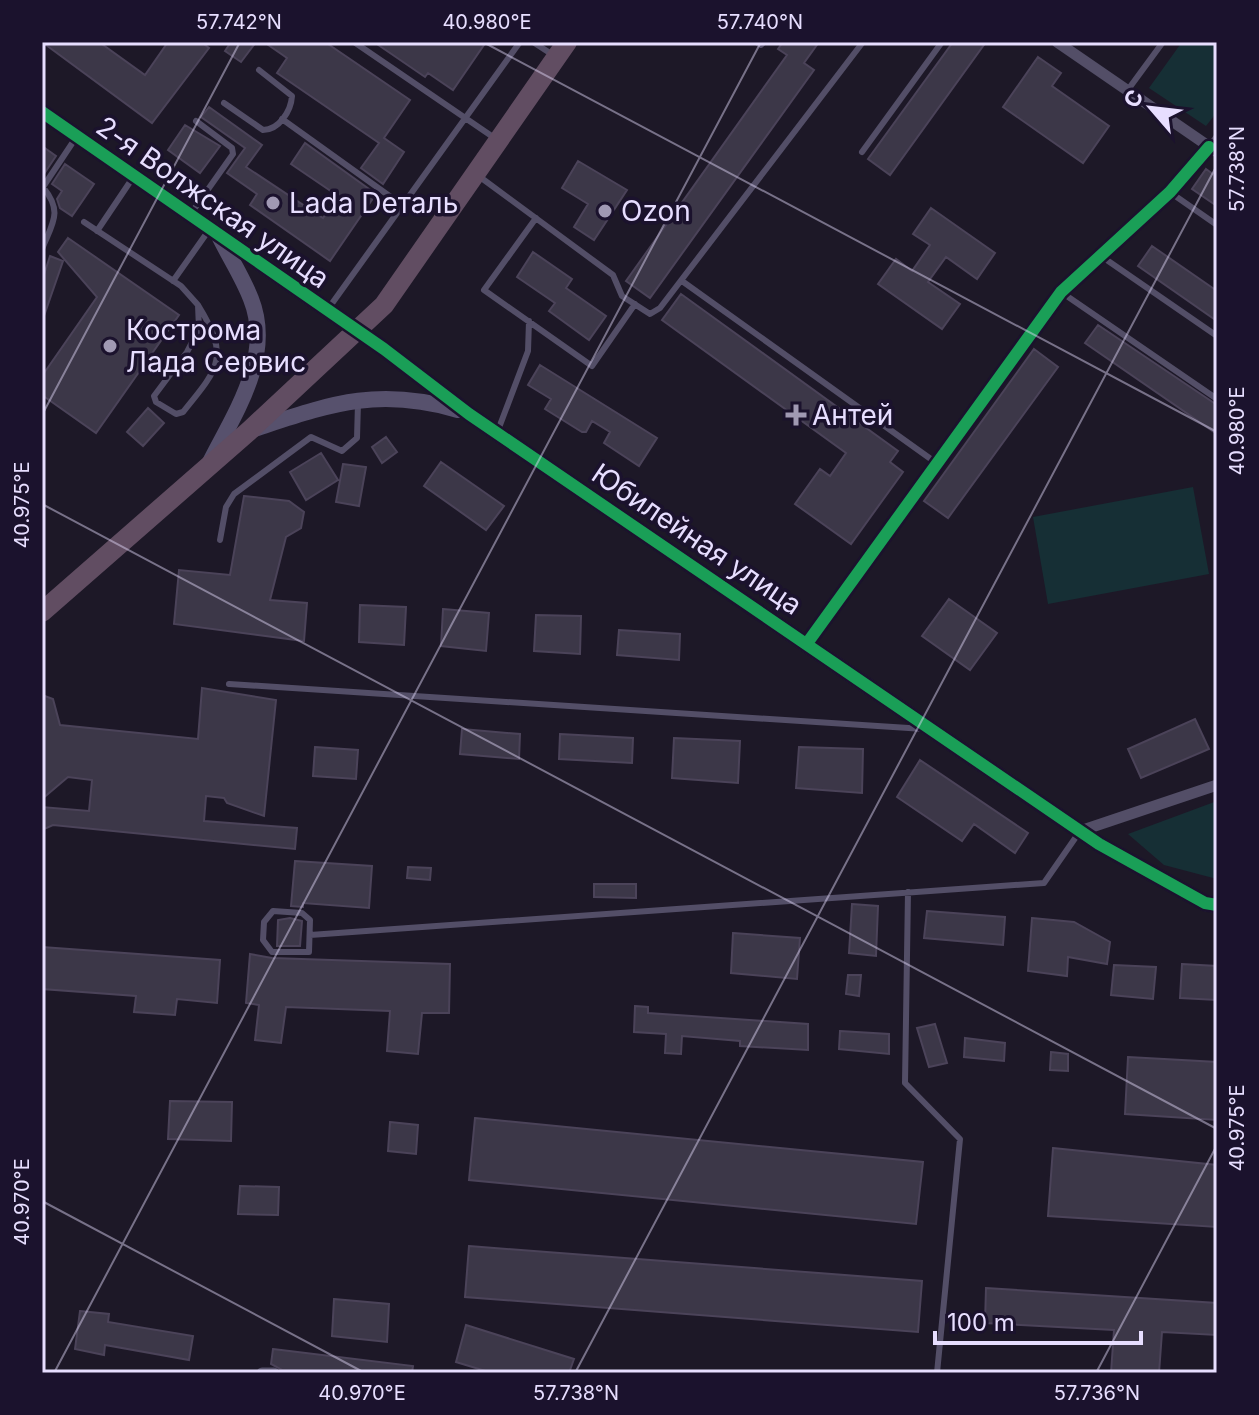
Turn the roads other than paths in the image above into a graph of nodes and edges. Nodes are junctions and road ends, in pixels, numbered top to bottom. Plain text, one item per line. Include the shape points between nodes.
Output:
1 (354, 42) edge
2 (520, 42) edge
3 (533, 42) edge
4 (756, 42) edge
5 (764, 42) edge
6 (863, 42) edge
7 (942, 42) edge
8 (1057, 42) edge
9 (1163, 42) edge
10 (562, 50) edge
11 (259, 70) dead end
12 (1127, 91) junction
13 (224, 103) dead end
14 (42, 112) edge
15 (465, 118) junction
16 (282, 119) junction
17 (196, 121) dead end
18 (77, 136) junction
19 (1217, 136) edge
20 (500, 142) junction
21 (1213, 149) edge
22 (862, 152) dead end
23 (477, 175) junction
24 (134, 176) junction
25 (43, 187) edge
26 (1170, 192) junction
27 (402, 205) junction
28 (189, 215) junction
29 (536, 218) junction
30 (84, 222) dead end
31 (1217, 225) edge
32 (97, 231) junction
33 (214, 233) junction
34 (42, 249) edge
35 (1101, 256) junction
36 (173, 281) junction
37 (682, 281) junction
38 (1061, 292) junction
39 (635, 304) junction
40 (198, 305) junction
41 (327, 310) junction
42 (529, 321) junction
43 (357, 331) junction
44 (1217, 336) edge
45 (1217, 399) edge
46 (359, 400) junction
47 (469, 414) junction
48 (249, 431) junction
49 (497, 433) junction
50 (935, 462) junction
51 (208, 465) junction
52 (220, 540) dead end
53 (42, 612) edge
54 (808, 642) junction
55 (229, 684) dead end
56 (935, 730) junction
57 (1217, 785) edge
58 (1080, 831) junction
59 (908, 892) junction
60 (1217, 905) edge
61 (310, 935) junction
62 (262, 1373) edge
63 (274, 1373) edge
64 (937, 1373) edge

1 - 15 lane
2 - 15 lane
3 - 10 lane
4 - 5 lane
6 - 37 lane
7 - 22 lane
8 - 12 street
9 - 12 lane
10 - 20 highway
11 - 16 lane via 292,96
12 - 21 street
13 - 16 lane via 263,130 271,130
14 - 18 street, 2-я Волжская улица
15 - 20 lane
15 - 27 lane
16 - 27 lane
17 - 28 lane via 233,154
18 - 24 street, 2-я Волжская улица
18 - 25 lane
19 - 21 lane
20 - 23 highway
21 - 26 street
23 - 29 lane
23 - 43 highway via 384,305
24 - 28 street, 2-я Волжская улица
24 - 32 lane
25 - 34 lane via 57,212
26 - 31 lane
26 - 35 street
27 - 41 lane
28 - 33 street, 2-я Волжская улица
29 - 39 lane via 613,275 622,296
29 - 42 lane via 484,290
30 - 32 lane
32 - 36 lane
33 - 36 lane
33 - 41 street, 2-я Волжская улица
33 - 51 street via 252,302 256,354 252,378
35 - 38 street
35 - 44 lane
36 - 40 lane
37 - 39 lane via 650,314
37 - 50 lane
38 - 45 lane
38 - 50 street
39 - 42 lane via 592,366
40 - 40 lane via 199,329 154,396 176,414 210,379 218,360 215,334
41 - 43 street, 2-я Волжская улица
42 - 49 lane via 528,351
43 - 47 street, Юбилейная улица
43 - 48 highway
46 - 47 street via 429,402
46 - 48 street
46 - 52 lane via 357,438 342,451 311,437 234,494
47 - 49 street, Юбилейная улица
48 - 51 highway
49 - 54 street, Юбилейная улица
50 - 54 street
51 - 53 highway
54 - 56 street, Юбилейная улица
55 - 56 lane
56 - 58 street, Юбилейная улица
57 - 58 street
58 - 59 lane via 1044,883
58 - 60 street, Юбилейная улица
59 - 61 lane
59 - 64 lane via 905,1083 960,1139
61 - 61 lane via 309,952 272,952 263,940 264,922 273,911 302,913 310,920
62 - 63 street

